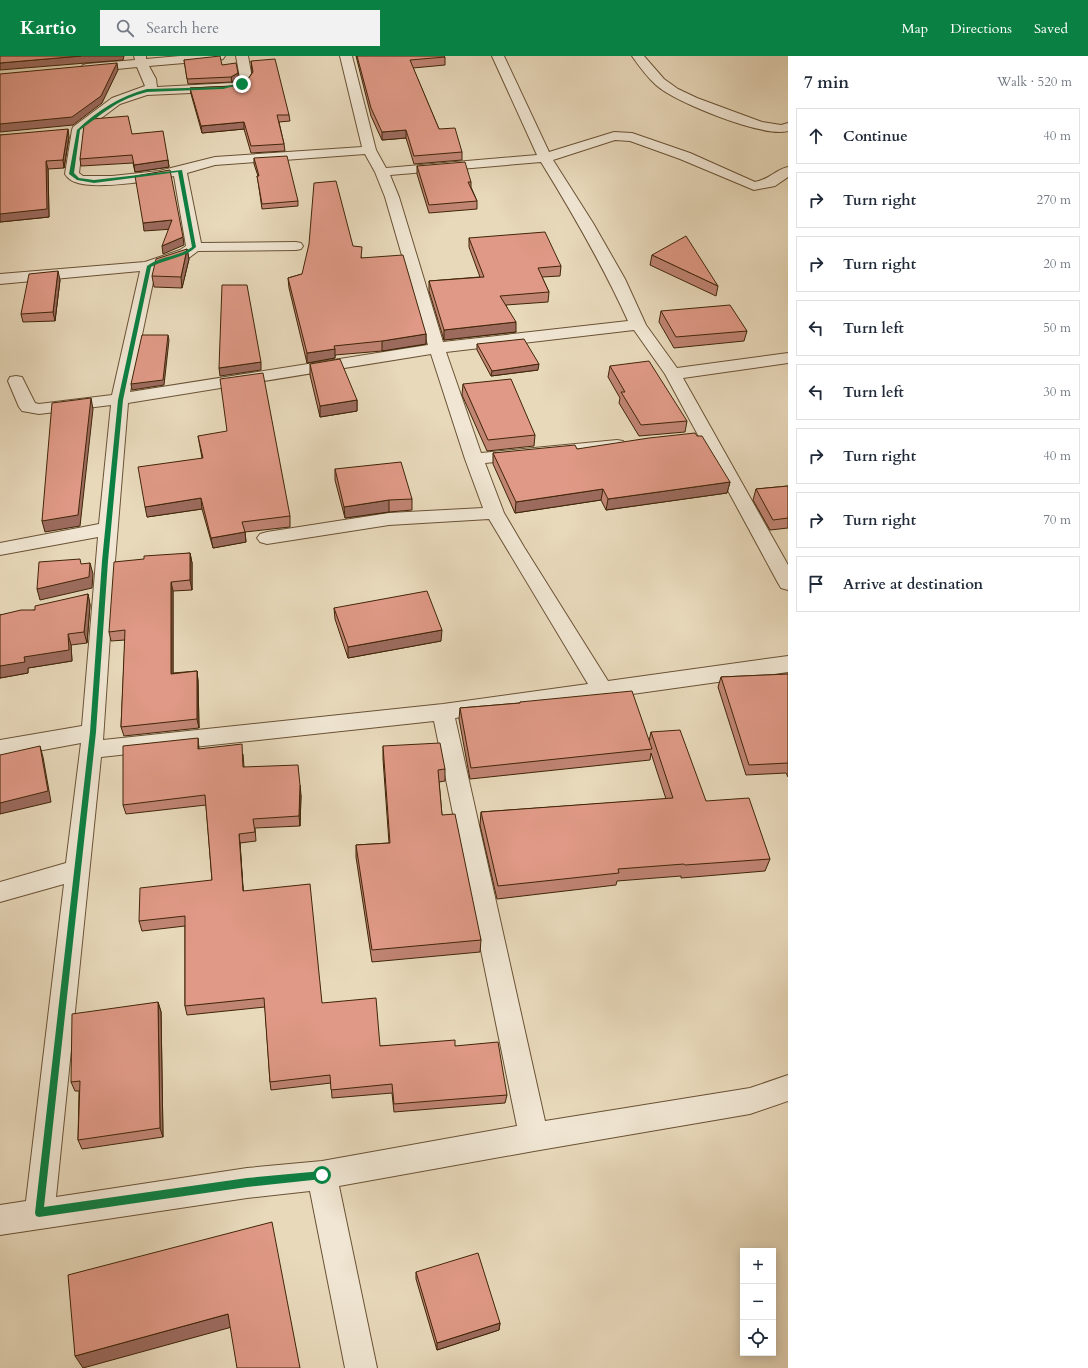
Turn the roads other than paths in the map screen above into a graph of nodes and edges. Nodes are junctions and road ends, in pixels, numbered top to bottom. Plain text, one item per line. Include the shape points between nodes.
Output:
1 (219, 56) edge
2 (242, 56) edge
3 (346, 56) edge
4 (498, 56) edge
5 (638, 56) edge
6 (141, 60) edge
7 (78, 69) edge
8 (147, 90) junction
9 (788, 128) edge
10 (78, 130) junction
11 (63, 131) edge
12 (369, 150) junction
13 (545, 158) junction
14 (180, 170) junction
15 (788, 171) edge
16 (382, 172) junction
17 (296, 246) dead end
18 (194, 247) junction
19 (149, 266) junction
20 (0, 279) edge
21 (638, 325) junction
22 (437, 348) junction
23 (788, 358) edge
24 (673, 374) junction
25 (16, 381) dead end
26 (120, 400) junction
27 (636, 443) edge
28 (474, 460) junction
29 (495, 513) junction
30 (108, 529) junction
31 (267, 538) dead end
32 (0, 549) edge
33 (788, 582) edge
34 (103, 594) junction
35 (81, 599) edge
36 (788, 664) edge
37 (603, 691) junction
38 (443, 712) junction
39 (92, 741) junction
40 (0, 749) edge
41 (78, 870) junction
42 (0, 892) edge
43 (788, 1088) edge
44 (534, 1137) junction
45 (322, 1175) junction
46 (39, 1213) junction
47 (0, 1220) edge
48 (361, 1368) edge

1 - 6 street
2 - 8 street via 246,78 242,84 234,87
3 - 12 street
4 - 13 street
5 - 9 street via 660,82 674,92 760,126
6 - 7 street
6 - 8 street via 151,83
8 - 10 street via 126,96
10 - 11 street
10 - 14 street via 72,174 78,179 94,182
12 - 14 street via 215,161
12 - 16 street
13 - 15 street via 622,135 685,156 754,186 770,182
13 - 16 street
13 - 21 street via 617,279
14 - 18 street
16 - 22 street via 392,197
17 - 18 street
18 - 19 street via 188,252
19 - 20 street
19 - 26 street
21 - 22 street
21 - 24 street
22 - 26 street
22 - 28 street
23 - 24 street
24 - 33 street via 698,436
25 - 26 street via 28,407 33,409
26 - 30 street
27 - 28 street
28 - 29 street
29 - 31 street via 389,519
29 - 37 street
30 - 32 street
30 - 34 street
34 - 35 street
34 - 39 street
36 - 37 street
37 - 38 street
38 - 39 street
38 - 44 street
39 - 40 street
39 - 41 street
41 - 42 street
41 - 46 street
43 - 44 street via 750,1100
44 - 45 street
45 - 46 street via 247,1183
45 - 48 street
46 - 47 street

